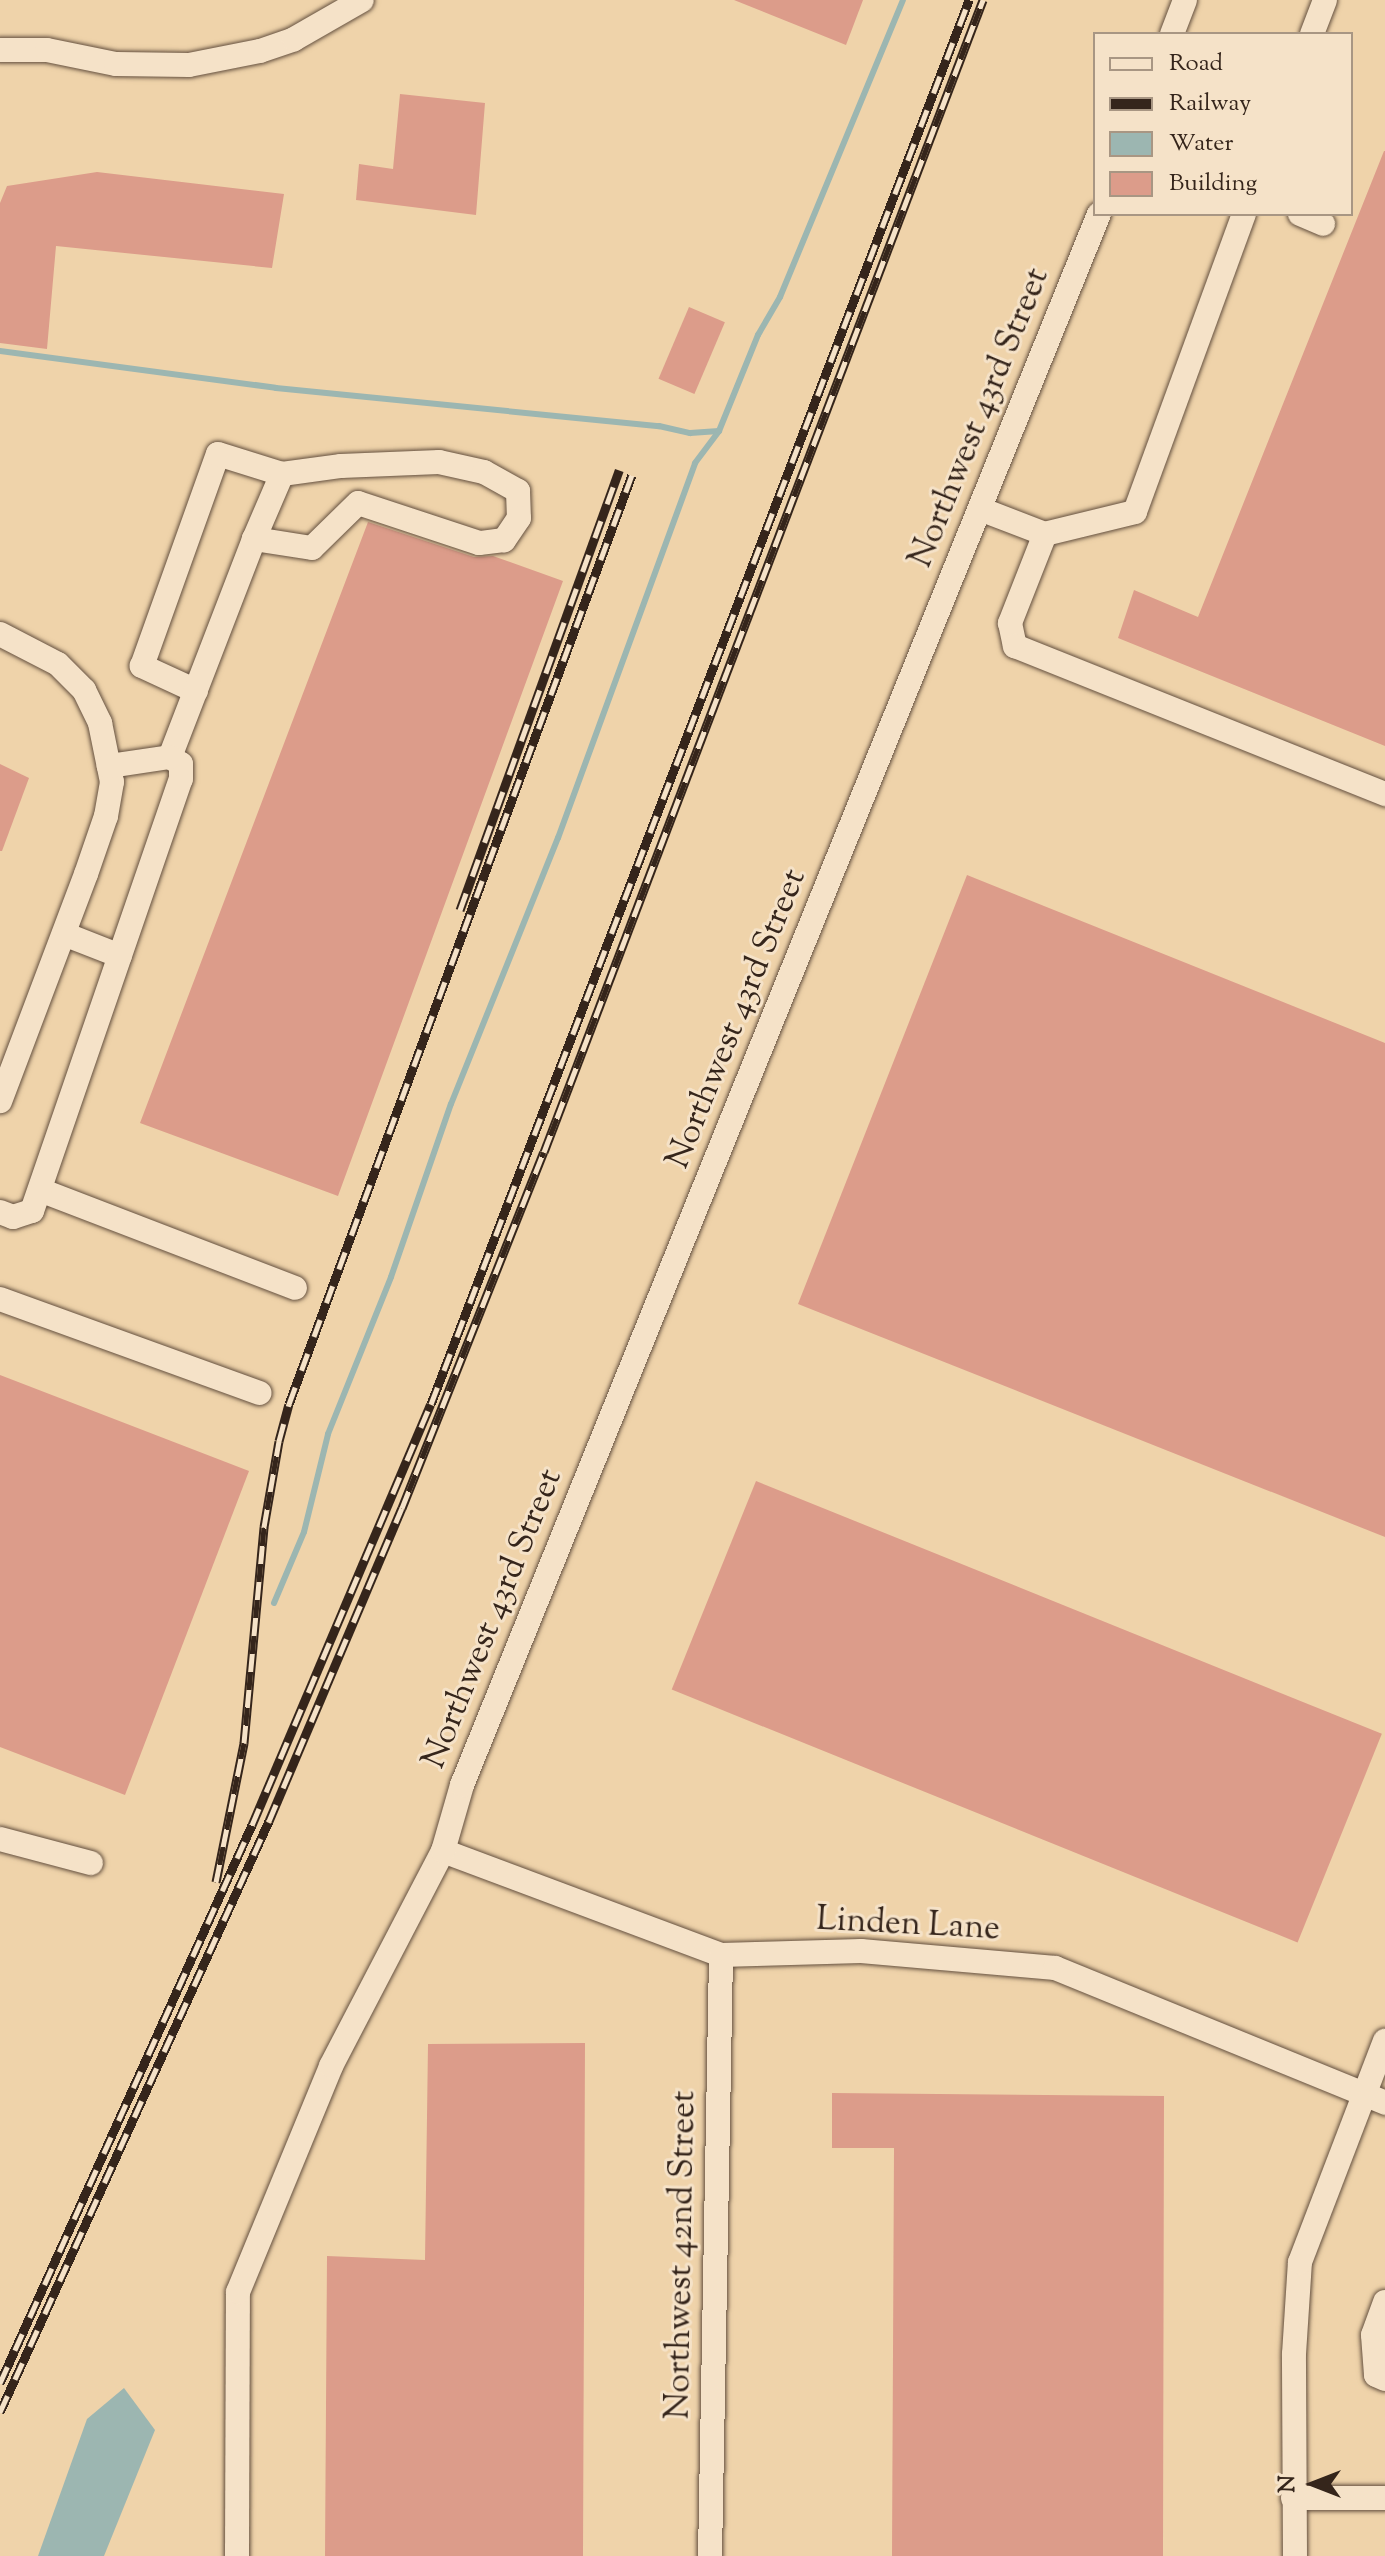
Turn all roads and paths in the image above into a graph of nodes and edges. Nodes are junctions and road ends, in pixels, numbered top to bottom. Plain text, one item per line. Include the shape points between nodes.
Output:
1 (362, 0) edge
2 (1185, 0) edge
3 (1325, 0) edge
4 (1173, 32) edge
5 (1313, 32) edge
6 (0, 50) edge
7 (1098, 216) edge
8 (1243, 216) edge
9 (1305, 216) edge
10 (1323, 224) dead end
11 (341, 466) junction
12 (282, 474) junction
13 (358, 503) junction
14 (980, 509) junction
15 (1045, 534) junction
16 (254, 539) junction
17 (0, 634) edge
18 (196, 691) junction
19 (170, 757) junction
20 (109, 766) junction
21 (1385, 794) edge
22 (64, 934) junction
23 (120, 956) junction
24 (0, 1101) edge
25 (40, 1190) junction
26 (0, 1212) edge
27 (295, 1288) dead end
28 (0, 1299) edge
29 (259, 1393) dead end
30 (0, 1839) edge
31 (443, 1851) junction
32 (91, 1863) dead end
33 (721, 1955) junction
34 (1385, 2041) edge
35 (1374, 2099) edge
36 (1385, 2302) edge
37 (1385, 2379) edge
38 (1293, 2498) junction
39 (1385, 2498) edge
40 (237, 2556) edge
41 (710, 2556) edge
42 (1295, 2556) edge

1 - 6 street via 294,39 201,63 116,64 47,50
2 - 4 street
3 - 5 street
7 - 14 street, Northwest 43rd Street
8 - 15 street via 1135,512
9 - 10 street
11 - 12 street
11 - 13 street
11 - 13 street via 439,462 484,472 518,491 519,518 504,540 479,543
12 - 16 street
12 - 18 street via 218,454 142,666
13 - 16 street via 312,548
14 - 15 street
14 - 31 street, Northwest 43rd Street via 462,1785
15 - 21 street via 1010,623 1015,646
16 - 18 street
17 - 20 street via 58,664 84,690 100,723
18 - 19 street
19 - 20 street
19 - 23 street via 181,764 181,779
20 - 22 street via 106,816
22 - 23 street
22 - 24 street
23 - 25 street
25 - 26 street via 25,1216
25 - 27 street
28 - 29 street
30 - 32 street
31 - 33 street, Linden Lane
31 - 40 street, Northwest 43rd Street via 331,2066 238,2292
33 - 35 street, Linden Lane via 861,1951 1055,1968
33 - 41 street, Northwest 42nd Street
34 - 35 street
35 - 38 street via 1300,2262
36 - 37 street via 1373,2335 1376,2375
38 - 39 street
38 - 42 street

